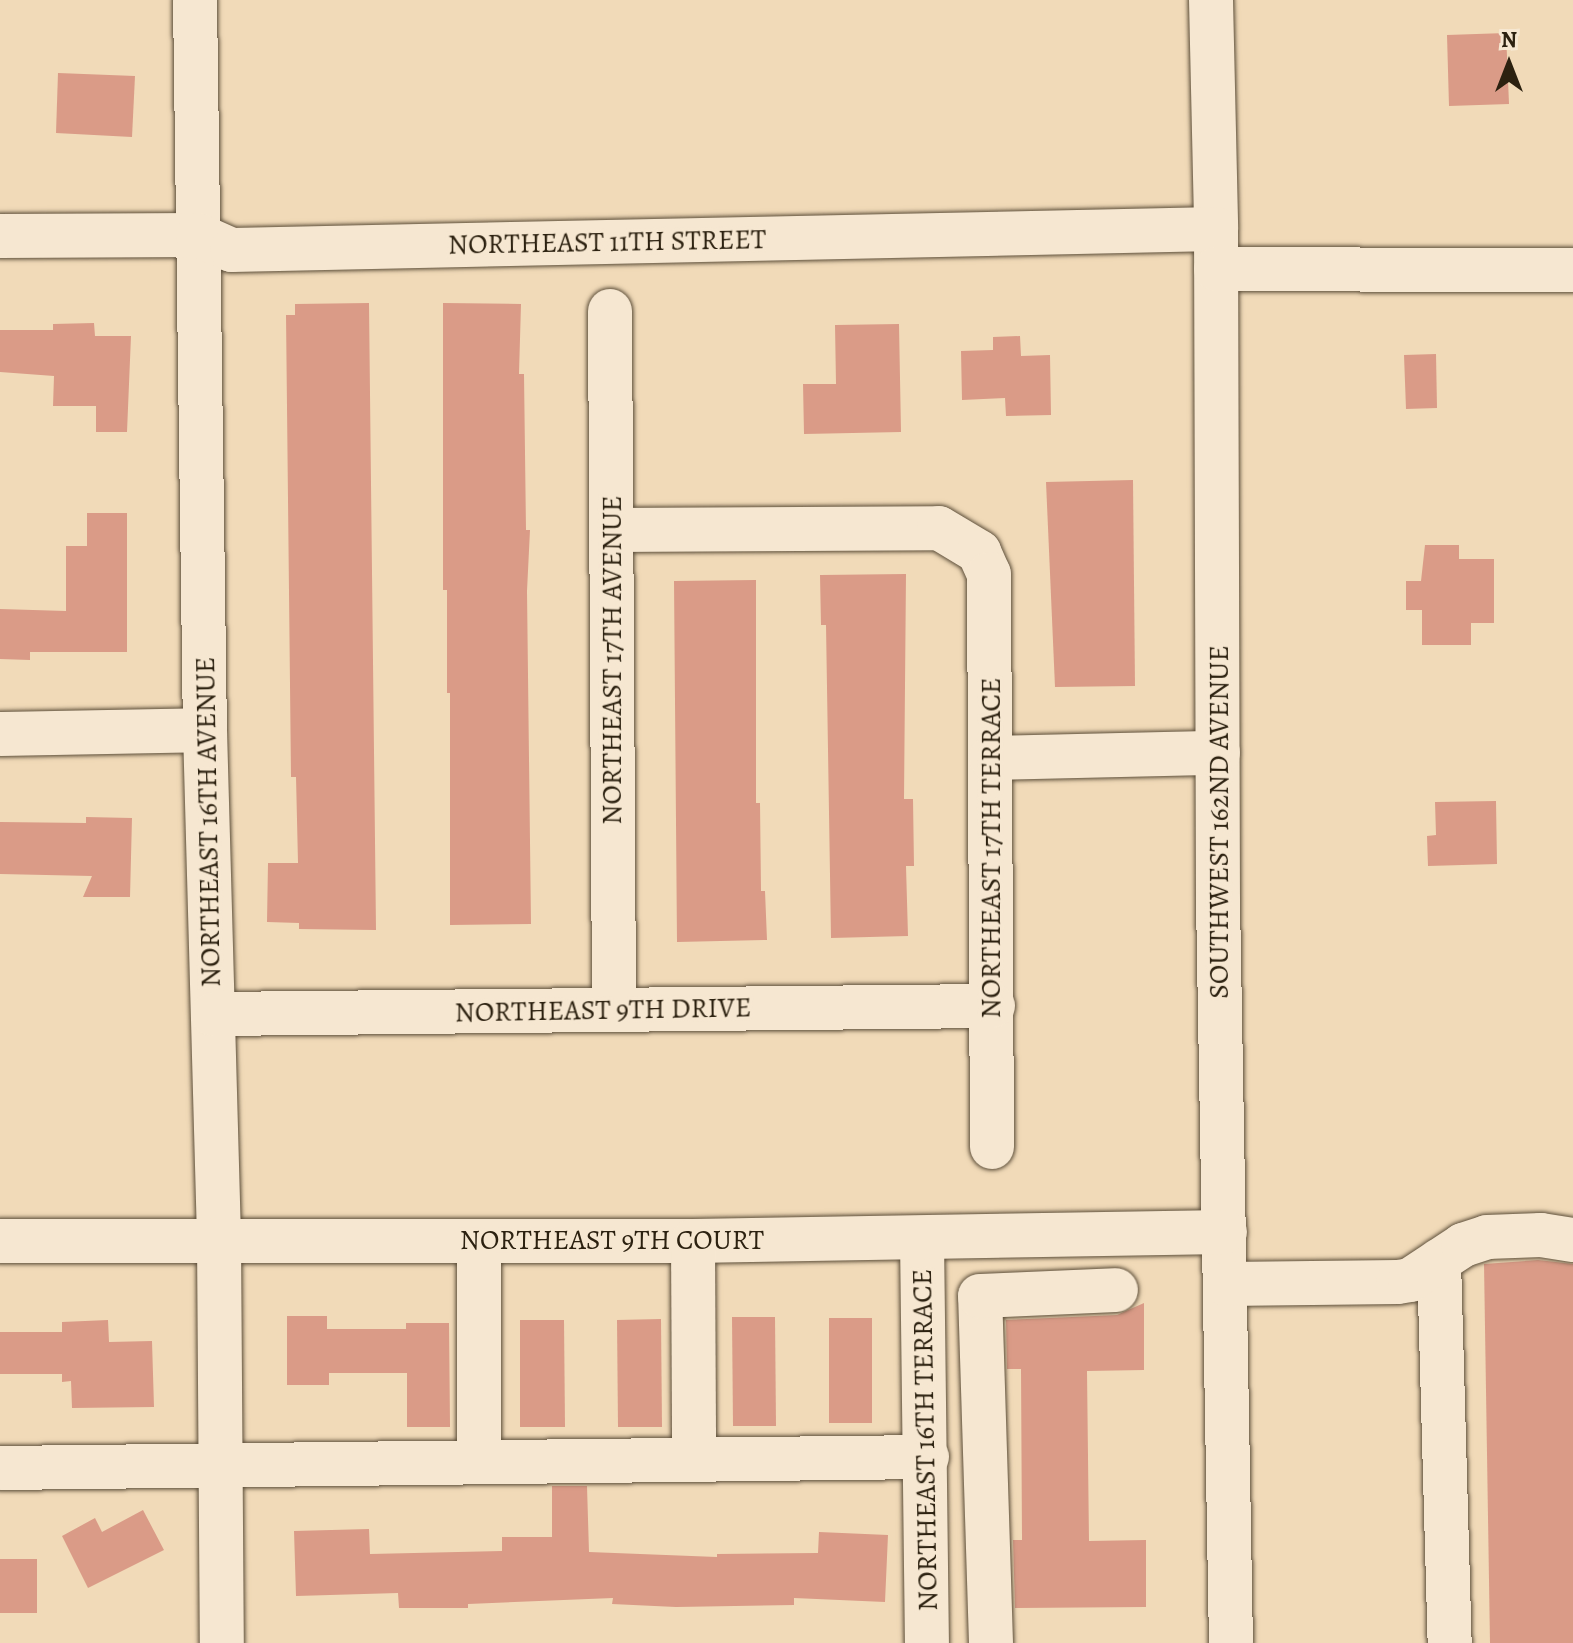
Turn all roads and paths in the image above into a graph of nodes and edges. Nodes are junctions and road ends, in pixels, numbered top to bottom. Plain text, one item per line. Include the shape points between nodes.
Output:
1 (195, 0) edge
2 (1211, 0) edge
3 (198, 235) junction
4 (0, 236) edge
5 (1216, 249) junction
6 (1573, 270) edge
7 (610, 311) dead end
8 (611, 530) junction
9 (205, 730) junction
10 (0, 734) edge
11 (1218, 753) junction
12 (991, 758) junction
13 (993, 1006) junction
14 (614, 1010) junction
15 (213, 1014) junction
16 (992, 1147) dead end
17 (1225, 1232) junction
18 (922, 1238) junction
19 (219, 1239) junction
20 (1573, 1240) edge
21 (0, 1241) edge
22 (479, 1241) junction
23 (693, 1241) junction
24 (1439, 1261) junction
25 (1226, 1284) junction
26 (1116, 1290) dead end
27 (927, 1457) junction
28 (694, 1458) junction
29 (479, 1462) junction
30 (221, 1467) junction
31 (0, 1468) edge
32 (222, 1643) edge
33 (927, 1643) edge
34 (991, 1643) edge
35 (1231, 1643) edge
36 (1450, 1643) edge

1 - 3 street, NORTHEAST 16TH AVENUE
2 - 5 street, SOUTHWEST 162ND AVENUE
3 - 4 street, NORTHEAST 11TH STREET
3 - 5 street, NORTHEAST 11TH STREET via 232,250
3 - 9 street, NORTHEAST 16TH AVENUE
5 - 6 street, NORTHEAST 11TH STREET
5 - 11 street, SOUTHWEST 162ND AVENUE
7 - 8 street, NORTHEAST 17TH AVENUE
8 - 12 street, NORTHEAST 17TH TERRACE via 939,528 979,552 989,574
8 - 14 street, NORTHEAST 17TH AVENUE
9 - 10 street
9 - 15 street, NORTHEAST 16TH AVENUE
11 - 12 street
11 - 17 street, SOUTHWEST 162ND AVENUE
12 - 13 street, NORTHEAST 17TH TERRACE
13 - 14 street, NORTHEAST 9TH DRIVE
13 - 16 street, NORTHEAST 17TH TERRACE
14 - 15 street, NORTHEAST 9TH DRIVE
15 - 19 street, NORTHEAST 16TH AVENUE
17 - 18 street, NORTHEAST 9TH COURT
17 - 25 street, SOUTHWEST 162ND AVENUE
18 - 23 street, NORTHEAST 9TH COURT
18 - 27 street, NORTHEAST 16TH TERRACE
19 - 21 street, NORTHEAST 9TH COURT
19 - 22 street, NORTHEAST 9TH COURT
19 - 30 street, NORTHEAST 16TH AVENUE
20 - 24 street via 1487,1237
22 - 23 street, NORTHEAST 9TH COURT
22 - 29 street
23 - 28 street
24 - 25 street via 1398,1282
24 - 36 street
25 - 35 street, SOUTHWEST 162ND AVENUE
26 - 34 street via 980,1296
27 - 28 street
27 - 33 street, NORTHEAST 16TH TERRACE
28 - 29 street
29 - 30 street
30 - 31 street
30 - 32 street, NORTHEAST 16TH AVENUE

